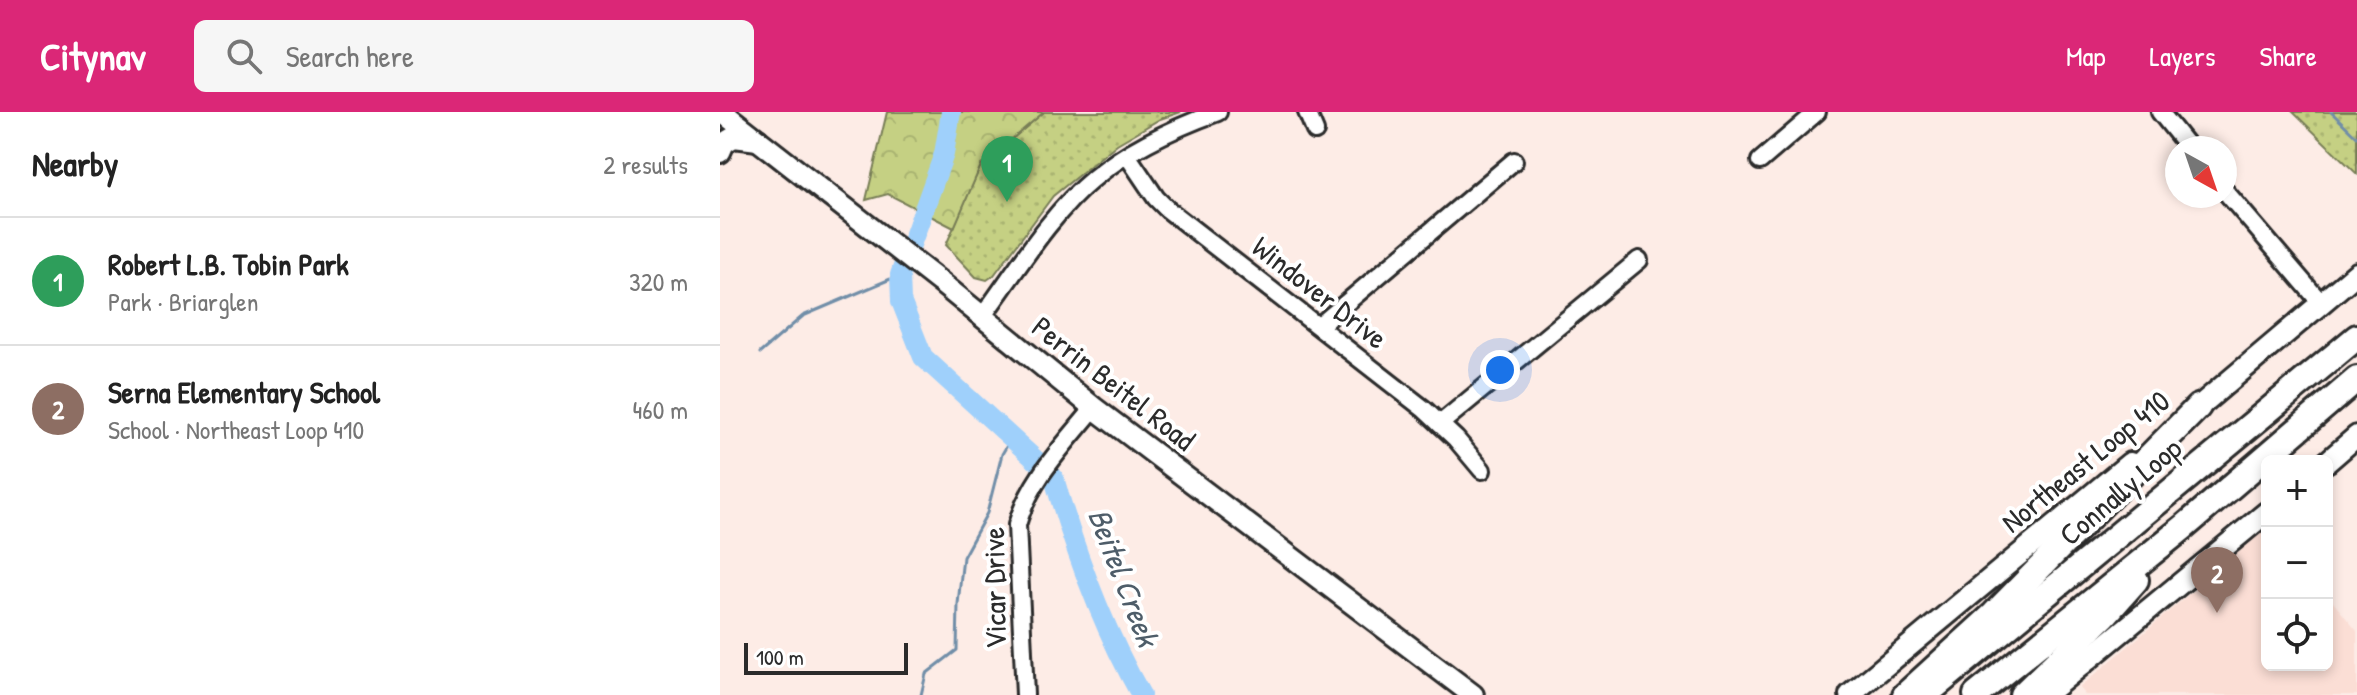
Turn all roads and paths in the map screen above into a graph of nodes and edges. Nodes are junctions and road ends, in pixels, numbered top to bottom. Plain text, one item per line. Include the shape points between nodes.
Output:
1 (722, 112) edge
2 (1218, 112) edge
3 (1307, 112) edge
4 (1817, 112) edge
5 (2160, 112) edge
6 (1315, 131) dead end
7 (2179, 136) edge
8 (758, 140) junction
9 (720, 152) edge
10 (1127, 155) junction
11 (1514, 161) dead end
12 (1760, 161) dead end
13 (2237, 205) edge
14 (1639, 260) dead end
15 (2357, 273) edge
16 (2321, 303) junction
17 (982, 317) junction
18 (1319, 326) junction
19 (2357, 337) edge
20 (2351, 384) edge
21 (2198, 407) junction
22 (1094, 408) junction
23 (1440, 424) junction
24 (2357, 436) edge
25 (2333, 457) edge
26 (1482, 470) dead end
27 (2261, 517) edge
28 (2184, 527) junction
29 (1025, 695) edge
30 (1473, 695) edge
31 (1850, 695) edge
32 (1905, 695) edge
33 (1925, 695) edge
34 (1976, 695) edge
35 (2022, 695) edge
36 (2045, 695) edge

1 - 8 main road, Perrin Beitel Road
2 - 10 street
3 - 6 street
4 - 12 street
5 - 7 street
8 - 9 main road via 734,137
8 - 17 main road, Perrin Beitel Road
10 - 17 street via 1072,199
10 - 18 street, Windover Drive via 1167,209
11 - 18 street
13 - 16 street
14 - 23 street
15 - 16 main road, Northeast Loop 410
16 - 21 main road, Northeast Loop 410
17 - 22 main road, Perrin Beitel Road
18 - 23 street, Windover Drive
19 - 33 highway, Connally Loop
20 - 28 highway
21 - 31 main road, Northeast Loop 410
21 - 32 highway via 1994,614
22 - 29 street, Vicar Drive via 1039,477 1017,525
22 - 30 main road, Perrin Beitel Road
23 - 26 street, Windover Drive
24 - 25 main road
27 - 36 main road
28 - 34 highway
28 - 35 highway via 2105,615

